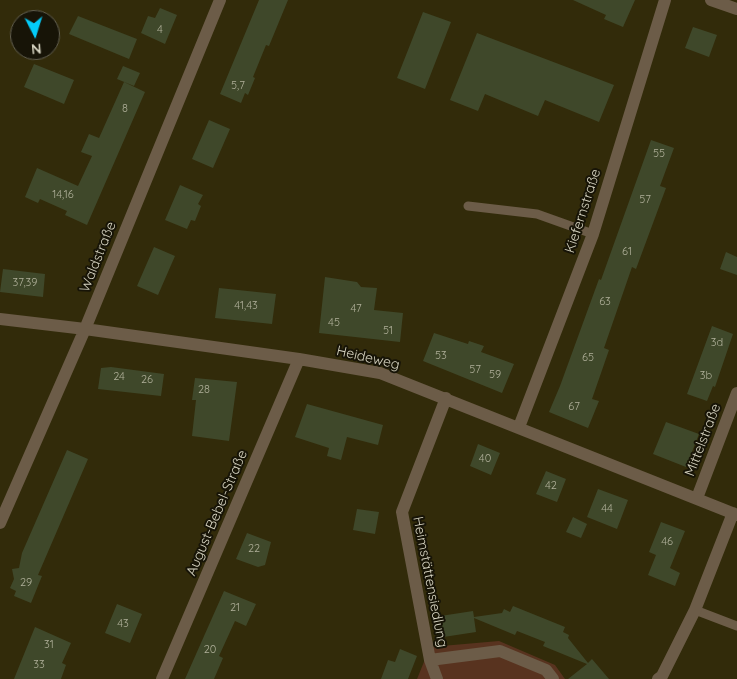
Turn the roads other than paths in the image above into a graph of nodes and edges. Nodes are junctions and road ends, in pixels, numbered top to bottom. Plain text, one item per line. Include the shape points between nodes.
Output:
1 (220, 0) edge
2 (665, 0) edge
3 (712, 0) edge
4 (737, 9) edge
5 (468, 206) dead end
6 (593, 234) junction
7 (0, 319) edge
8 (85, 328) junction
9 (299, 359) junction
10 (737, 393) edge
11 (446, 398) junction
12 (518, 427) junction
13 (697, 498) junction
14 (735, 514) edge
15 (0, 523) edge
16 (695, 610) junction
17 (737, 626) edge
18 (430, 660) junction
19 (162, 679) edge
20 (437, 679) edge
21 (553, 679) edge
22 (658, 679) edge

1 - 8 street, Waldstraße
2 - 6 street, Kiefernstraße
3 - 4 street
5 - 6 lane via 538,214
6 - 12 street, Kiefernstraße
7 - 8 street, Heideweg
8 - 9 street, Heideweg
8 - 15 street, Waldstraße
9 - 11 street, Heideweg via 380,373
9 - 19 street, August-Bebel-Straße
10 - 13 street, Mittelstraße
11 - 12 street, Heideweg
11 - 18 street, Heimstättensiedlung via 402,512
12 - 13 street, Heideweg
13 - 14 street, Heideweg
14 - 16 street
16 - 17 lane
16 - 22 street
18 - 20 street, Heimstättensiedlung
18 - 21 street, Heimstättensiedlung via 500,651 546,670

